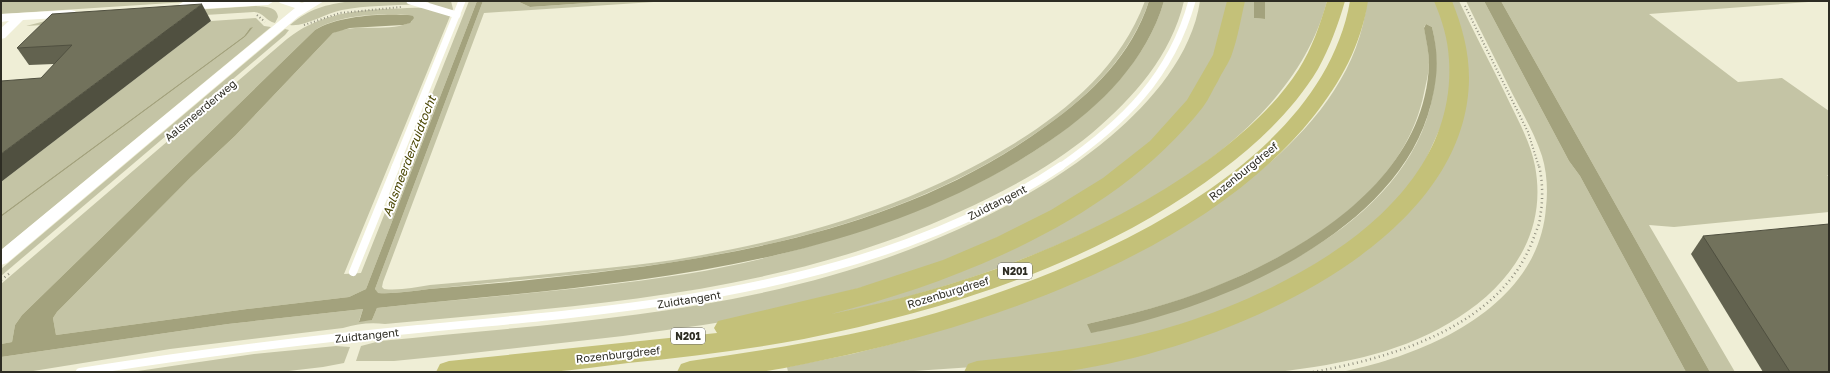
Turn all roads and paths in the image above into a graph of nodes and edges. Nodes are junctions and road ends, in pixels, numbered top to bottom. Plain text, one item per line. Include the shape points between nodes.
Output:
1 (268, 1) edge
2 (284, 1) edge
3 (318, 1) edge
4 (410, 1) edge
5 (462, 1) edge
6 (1192, 1) edge
7 (1236, 1) edge
8 (1336, 1) edge
9 (1359, 1) edge
10 (1443, 1) edge
11 (1463, 1) edge
12 (421, 4) junction
13 (175, 7) edge
14 (304, 7) junction
15 (82, 13) edge
16 (254, 14) dead end
17 (457, 15) junction
18 (259, 16) dead end
19 (20, 17) junction
20 (1, 18) edge
21 (302, 27) dead end
22 (1, 35) edge
23 (1, 259) edge
24 (13, 270) dead end
25 (353, 272) dead end
26 (1, 280) edge
27 (589, 357) junction
28 (80, 372) edge
29 (449, 372) edge
30 (690, 372) edge
31 (977, 372) edge
32 (1313, 372) edge

1 - 13 street
2 - 14 street
3 - 14 street, Aalsmeerderweg
4 - 12 lane
5 - 17 lane
6 - 28 lane, Zuidtangent via 1181,37 1163,70 1127,113 1092,143 1048,174 987,208 944,228 869,256 788,280 677,302 269,344
7 - 27 highway, N201 via 1231,32 1220,63 1196,102 1182,119 1159,143 1120,175 1049,221 956,264 858,297 787,315
8 - 27 highway, Rozenburgdreef / N201 via 1330,26 1315,58 1293,90 1265,122 1234,151 1189,184 1103,233 1003,275 886,311 724,343
9 - 30 highway, Rozenburgdreef / N201 via 1354,28 1337,68 1297,124 1269,152 1235,180 1149,236 1038,288 928,325 791,357
10 - 31 highway via 1455,33 1460,65 1459,94 1450,132 1436,162 1415,191 1391,217 1356,248 1282,293 1203,326 1104,354
11 - 32 path via 1523,122 1536,154 1542,196 1536,234 1521,265 1507,284 1463,321 1431,339 1401,351 1370,361
12 - 17 lane
12 - 21 path via 344,11 324,16
14 - 23 street, Aalsmeerderweg
15 - 19 street
16 - 18 path
17 - 25 lane
19 - 20 street
19 - 22 street
24 - 26 path
27 - 29 highway, Rozenburgdreef / N201

